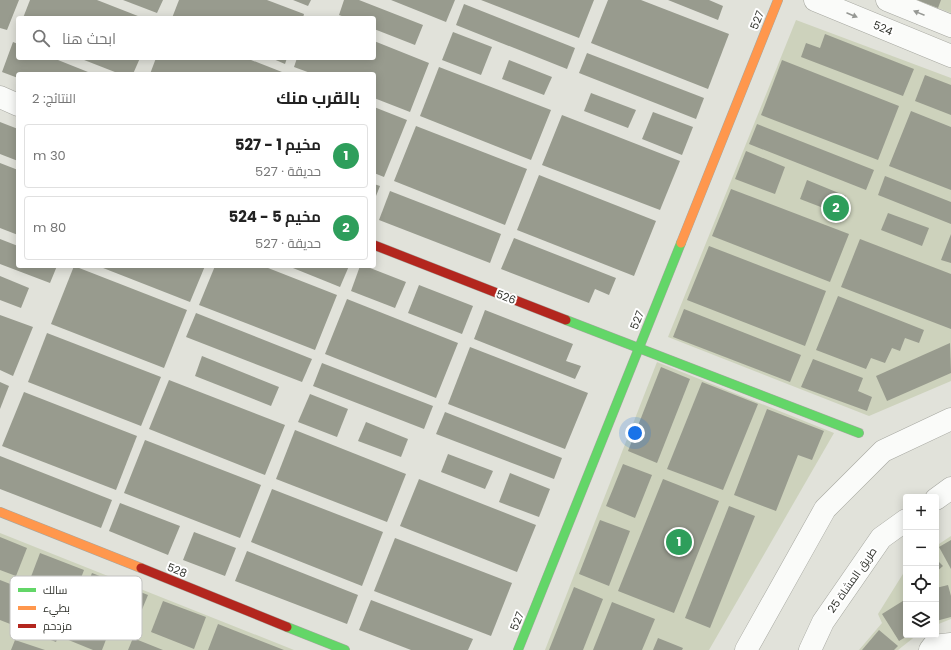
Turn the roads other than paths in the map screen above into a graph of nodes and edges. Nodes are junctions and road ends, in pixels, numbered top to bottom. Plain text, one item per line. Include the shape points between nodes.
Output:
1 (778, 0) edge
2 (816, 0) edge
3 (887, 0) edge
4 (951, 26) edge
5 (951, 56) edge
6 (0, 97) edge
7 (16, 103) edge
8 (376, 246) edge
9 (638, 348) junction
10 (951, 419) edge
11 (859, 433) dead end
12 (951, 488) edge
13 (939, 497) edge
14 (0, 512) edge
15 (903, 522) edge
16 (951, 644) edge
17 (345, 650) edge
18 (518, 650) edge
19 (746, 650) edge
20 (810, 650) edge
21 (930, 650) edge

1 - 9 street, 527
2 -> 5 street, 524
4 -> 3 street
6 - 7 street
8 - 9 street, 526
9 - 11 street, 526
9 - 18 street, 527
10 - 19 street via 883,452 825,509
12 - 13 street
14 - 17 street, 528
15 - 20 street, طريق المشاة 25 via 881,538 823,622
16 - 21 street via 933,646

